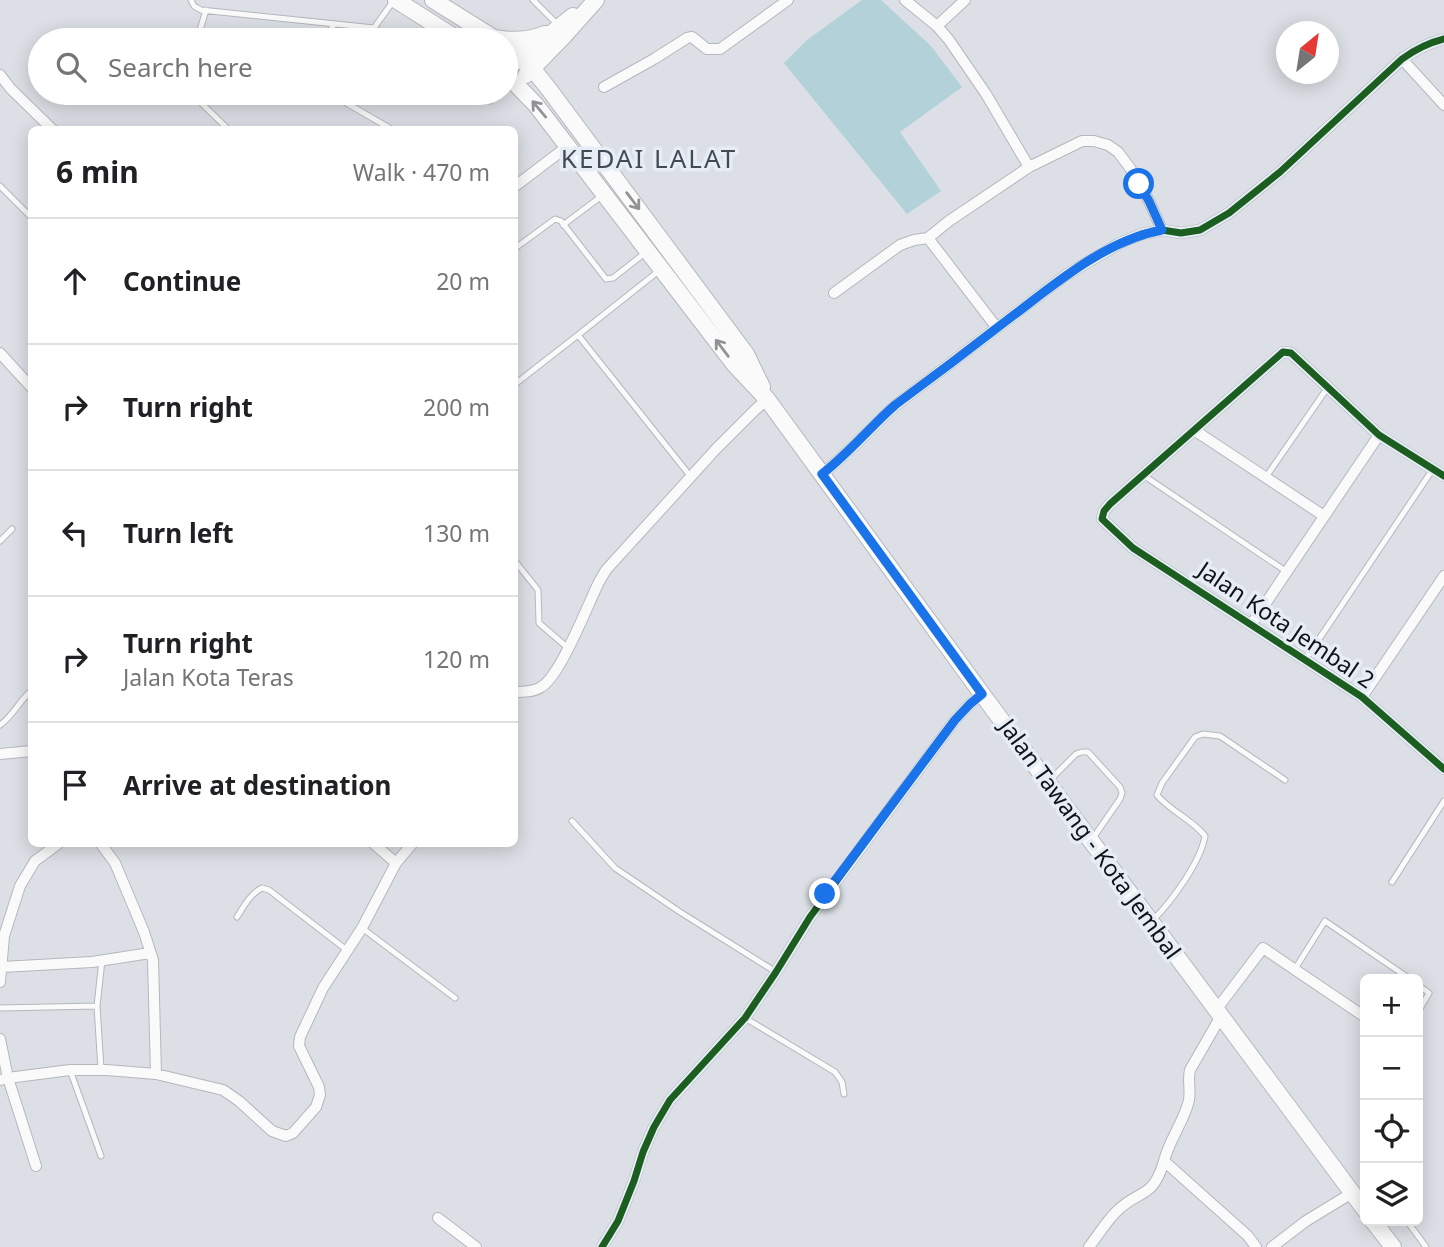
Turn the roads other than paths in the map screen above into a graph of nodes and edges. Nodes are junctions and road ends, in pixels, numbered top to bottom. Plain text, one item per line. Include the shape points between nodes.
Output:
1 (191, 0) edge
2 (395, 0) edge
3 (533, 0) edge
4 (595, 0) edge
5 (788, 0) edge
6 (905, 0) edge
7 (965, 0) edge
8 (436, 1) edge
9 (206, 10) junction
10 (334, 24) junction
11 (937, 26) junction
12 (356, 27) joint
13 (201, 28) edge
14 (332, 28) edge
15 (373, 28) joint
16 (440, 28) edge
17 (477, 28) edge
18 (559, 31) junction
19 (518, 39) edge
20 (1444, 39) edge
21 (518, 57) edge
22 (1402, 59) junction
23 (526, 63) junction
24 (518, 69) edge
25 (0, 75) edge
26 (518, 86) edge
27 (604, 87) dead end
28 (548, 88) junction
29 (203, 105) edge
30 (350, 105) edge
31 (1444, 105) edge
32 (49, 126) edge
33 (225, 126) edge
34 (386, 126) edge
35 (568, 146) junction
36 (1029, 167) junction
37 (518, 184) edge
38 (0, 186) edge
39 (604, 194) junction
40 (28, 214) edge
41 (564, 225) junction
42 (1162, 230) junction
43 (928, 238) junction
44 (518, 246) edge
45 (648, 251) junction
46 (662, 268) junction
47 (834, 293) dead end
48 (997, 328) junction
49 (578, 335) junction
50 (1, 357) edge
51 (518, 381) edge
52 (28, 384) edge
53 (1328, 387) junction
54 (767, 399) junction
55 (1194, 430) junction
56 (1379, 435) junction
57 (1433, 469) junction
58 (822, 474) junction
59 (1143, 475) junction
60 (1444, 476) edge
61 (691, 477) junction
62 (1266, 478) junction
63 (1324, 516) junction
64 (12, 529) dead end
65 (0, 541) edge
66 (518, 565) edge
67 (1287, 572) junction
68 (1444, 576) edge
69 (1251, 625) junction
70 (568, 648) junction
71 (1305, 660) junction
72 (518, 692) edge
73 (28, 694) edge
74 (982, 694) junction
75 (1362, 696) junction
76 (0, 725) edge
77 (28, 751) edge
78 (0, 754) edge
79 (1444, 769) edge
80 (1285, 780) dead end
81 (1049, 781) junction
82 (1444, 802) edge
83 (572, 821) dead end
84 (1092, 840) junction
85 (54, 847) edge
86 (103, 847) edge
87 (377, 847) edge
88 (409, 847) edge
89 (396, 863) junction
90 (1392, 882) dead end
91 (237, 917) dead end
92 (1152, 922) junction
93 (362, 928) junction
94 (348, 951) junction
95 (150, 953) junction
96 (102, 960) junction
97 (2, 968) junction
98 (1295, 970) junction
99 (776, 972) junction
100 (1403, 974) edge
101 (0, 982) edge
102 (1423, 989) edge
103 (455, 998) dead end
104 (1423, 1003) edge
105 (97, 1006) junction
106 (0, 1008) edge
107 (1219, 1013) junction
108 (1360, 1014) edge
109 (745, 1018) junction
110 (0, 1040) edge
111 (70, 1070) junction
112 (101, 1070) junction
113 (156, 1073) junction
114 (4, 1079) edge
115 (844, 1094) dead end
116 (101, 1156) dead end
117 (1164, 1161) junction
118 (36, 1166) dead end
119 (1352, 1193) junction
120 (1360, 1203) edge
121 (438, 1218) dead end
122 (1377, 1226) edge
123 (1411, 1226) edge
124 (476, 1247) edge
125 (602, 1247) edge
126 (1089, 1247) edge
127 (1256, 1247) edge
128 (1272, 1247) edge
129 (1393, 1247) edge
130 (1426, 1247) edge

1 - 9 lane
2 - 15 lane
2 - 16 main road
3 - 18 lane
4 - 18 main road
5 - 27 street via 720,49 707,50 687,38
6 - 11 street
7 - 11 street
8 - 17 main road, Jalan Tawang - Kota Jembal
9 - 10 lane
9 - 13 lane
10 - 12 lane
10 - 14 lane
11 - 36 street via 986,94
12 - 15 lane
18 - 19 main road
18 - 23 main road
18 - 28 main road
20 - 22 street
21 - 23 main road, Jalan Tawang - Kota Jembal
22 - 31 street
22 - 42 street via 1229,213 1200,230
23 - 24 main road
23 - 28 main road, Jalan Tawang - Kota Jembal
25 - 32 street
35 -> 26 main road, Jalan Tawang - Kota Jembal
28 -> 54 main road, Jalan Tawang - Kota Jembal via 746,354
29 - 33 lane
30 - 34 lane
35 - 37 street
35 - 39 main road, Jalan Tawang - Kota Jembal
36 - 42 street via 1082,141 1108,145 1130,168
36 - 43 street
38 - 40 lane
39 - 41 lane
39 - 45 main road, Jalan Tawang - Kota Jembal
41 - 44 lane via 551,220
41 - 45 lane via 606,279
42 - 48 street via 1120,243 1066,275
43 - 47 street via 900,245
43 - 48 street
45 - 46 main road, Jalan Tawang - Kota Jembal
46 - 49 lane
54 -> 46 main road, Jalan Tawang - Kota Jembal via 734,364
48 - 58 street via 895,405
49 - 51 lane
49 - 61 lane
50 - 52 street
53 - 55 street via 1291,353 1283,352
53 - 56 street
53 - 62 lane
54 - 58 main road, Jalan Tawang - Kota Jembal
54 - 61 street
55 - 59 street
55 - 62 street
56 - 57 street
56 - 63 street
57 - 60 street
57 - 71 lane
58 - 74 main road, Jalan Tawang - Kota Jembal
59 - 67 lane
59 - 69 street, Jalan Kota Jembal 2 via 1110,504 1102,519 1133,548
61 - 70 street via 606,570
62 - 63 street
63 - 67 street
64 - 65 lane
66 - 70 lane via 538,590 539,623
67 - 69 street
68 - 75 street
69 - 71 street, Jalan Kota Jembal 2
70 - 72 street via 541,687
71 - 75 street, Jalan Kota Jembal 2
73 - 76 lane
74 - 81 main road, Jalan Tawang - Kota Jembal
74 - 99 street via 955,720 841,872
75 - 79 street, Jalan Kota Jembal 2
77 - 78 street
80 - 92 lane via 1220,736 1195,737 1157,795 1199,829 1205,836 1203,846 1182,884
81 - 84 main road, Jalan Tawang - Kota Jembal
81 - 84 lane via 1076,754 1087,752 1120,787 1120,799
82 - 90 lane
83 - 99 lane via 615,868
84 - 92 main road, Jalan Tawang - Kota Jembal
85 - 97 street via 35,861 20,886 4,936
86 - 95 street via 115,863
87 - 89 street
88 - 89 street
89 - 93 street
91 - 94 lane via 255,891 269,890
92 - 107 main road, Jalan Tawang - Kota Jembal
93 - 94 street
93 - 103 lane
94 - 113 street via 323,988 300,1037 299,1046 320,1095 316,1107 293,1133 286,1136 272,1131 223,1090
95 - 96 street
95 - 113 street
96 - 97 street
96 - 105 lane
97 - 101 street
98 - 100 lane via 1325,921
98 - 107 street via 1263,948
98 - 108 street
99 - 109 street
102 - 104 lane via 1429,993
105 - 106 lane
105 - 112 lane
107 - 117 street via 1191,1070 1190,1099
107 - 119 main road, Jalan Tawang - Kota Jembal
109 - 115 lane via 835,1072
109 - 125 street via 670,1100 643,1152 618,1221
110 - 114 street
111 - 112 street
111 - 114 street
111 - 116 lane
112 - 113 street
114 - 118 street
117 - 126 street via 1148,1191 1117,1212
117 - 127 street
119 - 120 main road, Jalan Tawang - Kota Jembal
119 - 128 street
121 - 124 street
122 - 129 main road
123 - 130 lane

